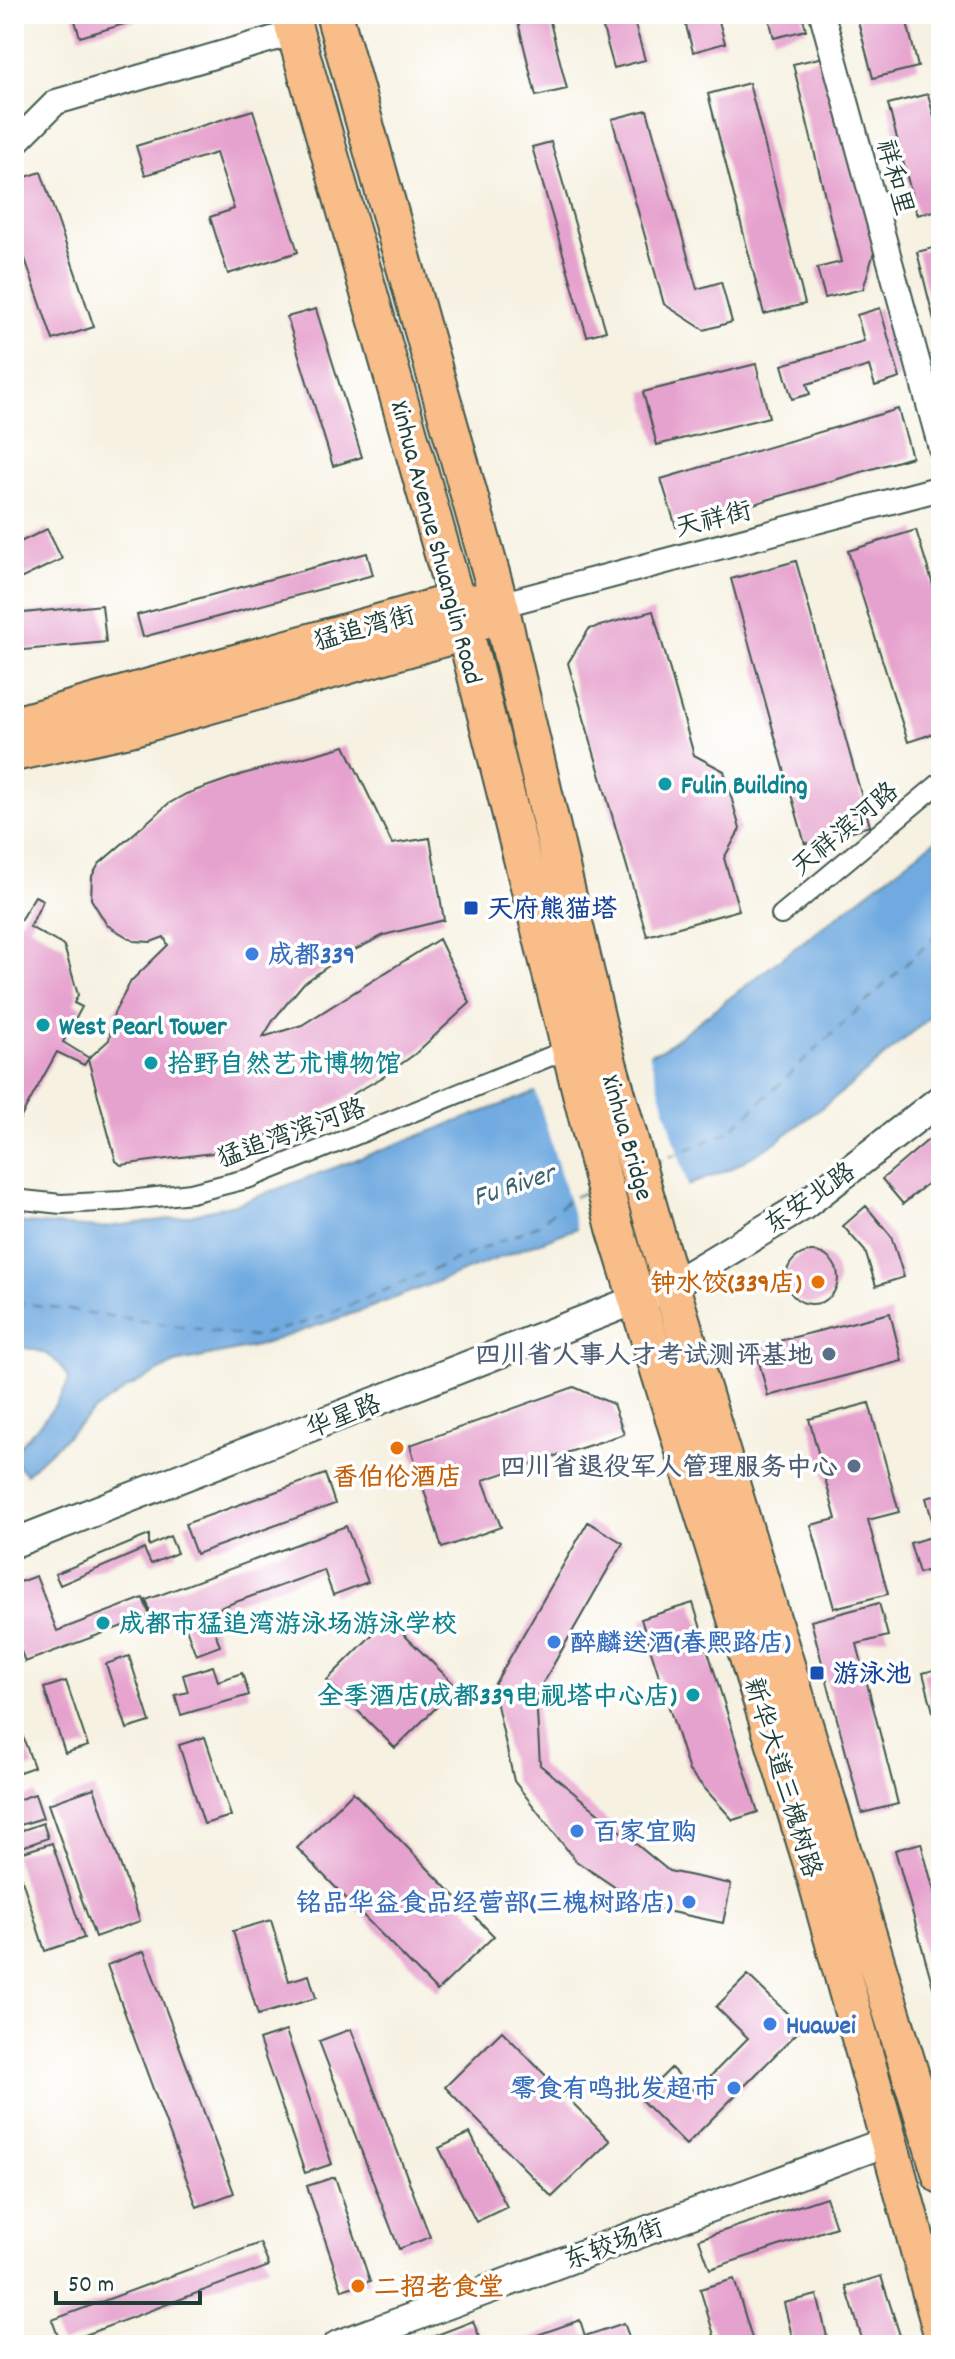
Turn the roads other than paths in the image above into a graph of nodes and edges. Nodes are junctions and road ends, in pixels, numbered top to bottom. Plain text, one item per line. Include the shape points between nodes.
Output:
1 (334, 14) edge
2 (822, 14) edge
3 (293, 23) edge
4 (14, 144) edge
5 (941, 448) edge
6 (941, 488) edge
7 (500, 605) junction
8 (460, 617) junction
9 (14, 725) edge
10 (14, 753) edge
11 (941, 782) edge
12 (781, 915) dead end
13 (585, 1059) junction
14 (941, 1099) edge
15 (14, 1199) edge
16 (651, 1217) joint
17 (615, 1228) joint
18 (671, 1286) junction
19 (637, 1300) junction
20 (14, 1543) edge
21 (934, 2118) edge
22 (889, 2141) junction
23 (941, 2175) edge
24 (941, 2330) edge
25 (338, 2345) edge

1 - 7 main road, Xinhua Avenue Shuanglin Road
2 - 5 street, 祥和里
3 - 4 street via 56,102
3 - 8 main road, Xinhua Avenue Shuanglin Road
6 - 7 street, 天祥街
7 - 8 main road, 猛追湾街
7 - 13 main road, Xinhua Avenue Shuanglin Road
8 - 9 main road, 猛追湾街
8 - 10 main road, 猛追湾街 via 130,728
8 - 13 main road, Xinhua Avenue Shuanglin Road
11 - 12 street, 天祥滨河路
13 - 15 street, 猛追湾滨河路 via 250,1178 191,1193 61,1204
13 - 16 main road, Xinhua Bridge
13 - 17 main road, Xinhua Bridge
14 - 18 street, 东安北路 via 803,1206
16 - 18 main road, 新华大道三槐树路
17 - 19 main road, 新华大道三槐树路
18 - 19 street, 华星路
18 - 21 main road, 新华大道三槐树路
19 - 20 street, 华星路
19 - 22 main road, 新华大道三槐树路 via 811,1861
21 - 23 main road, 新华大道三槐树路
22 - 24 main road, 新华大道三槐树路
22 - 25 street, 东较场街

